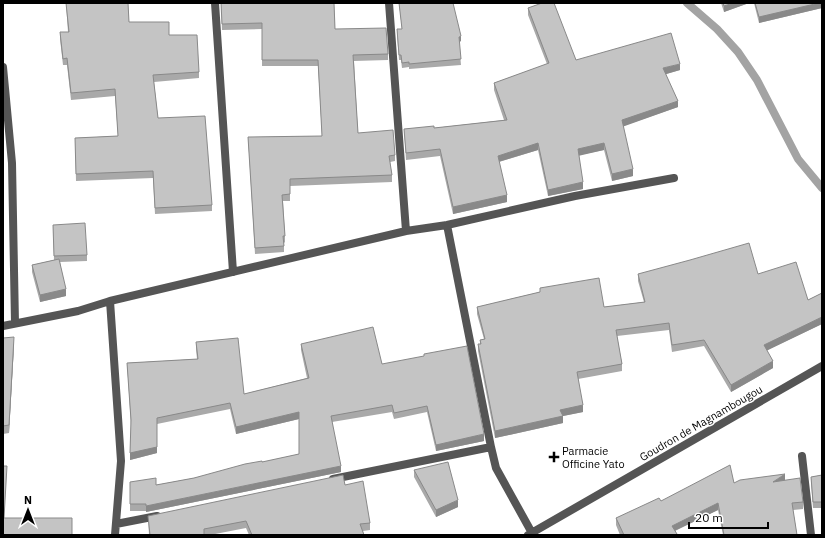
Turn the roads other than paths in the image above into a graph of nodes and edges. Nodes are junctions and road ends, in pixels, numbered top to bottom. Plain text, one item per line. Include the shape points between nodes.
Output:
1 (215, 3) edge
2 (389, 3) edge
3 (3, 67) edge
4 (674, 178) dead end
5 (447, 224) junction
6 (406, 231) junction
7 (233, 272) junction
8 (110, 301) junction
9 (15, 323) junction
10 (3, 326) edge
11 (822, 366) edge
12 (491, 446) junction
13 (802, 456) dead end
14 (328, 480) edge
15 (163, 515) edge
16 (116, 524) junction
17 (530, 534) edge
18 (115, 535) edge
19 (811, 535) edge

1 - 7 street
2 - 6 street
3 - 9 street via 12,163
4 - 5 street via 575,196
5 - 6 street
5 - 12 street
6 - 7 street
7 - 8 street
8 - 9 street via 78,311
8 - 16 street via 121,461
9 - 10 street
11 - 17 street, Goudron de Magnambougou
12 - 14 street
12 - 17 street via 496,468
13 - 19 street
15 - 16 street
16 - 18 street

